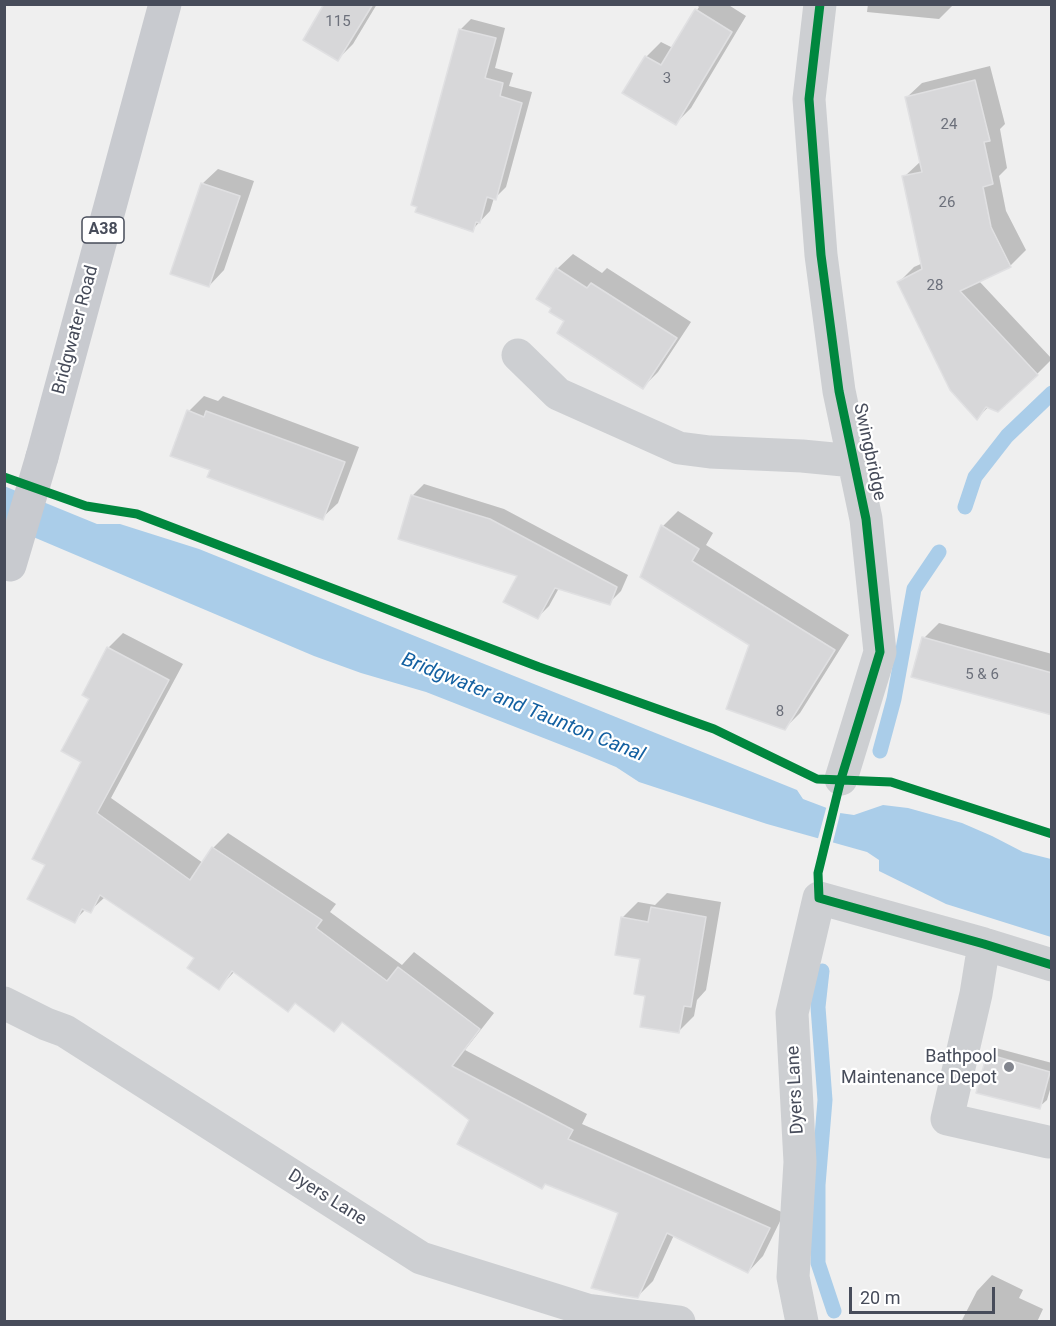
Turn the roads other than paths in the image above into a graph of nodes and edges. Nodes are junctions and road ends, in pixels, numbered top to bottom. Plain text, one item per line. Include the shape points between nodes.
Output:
1 (165, 4) edge
2 (820, 4) edge
3 (518, 355) dead end
4 (854, 461) junction
5 (7, 575) edge
6 (841, 779) road end
7 (984, 944) junction
8 (1052, 965) edge
9 (4, 1003) edge
10 (1048, 1142) dead end
11 (800, 1321) edge
12 (679, 1322) edge

1 - 5 main road, Bridgwater Road / A38, bridge
2 - 4 street, Swingbridge via 809,99 821,255 839,391
3 - 4 street via 558,393 679,448
4 - 6 street, Swingbridge via 866,519 880,652
7 - 8 street
7 - 10 street via 947,1119
7 - 11 street, Dyers Lane via 819,898 792,1013 800,1162 793,1277
9 - 12 street, Dyers Lane via 65,1031 421,1258 587,1310

